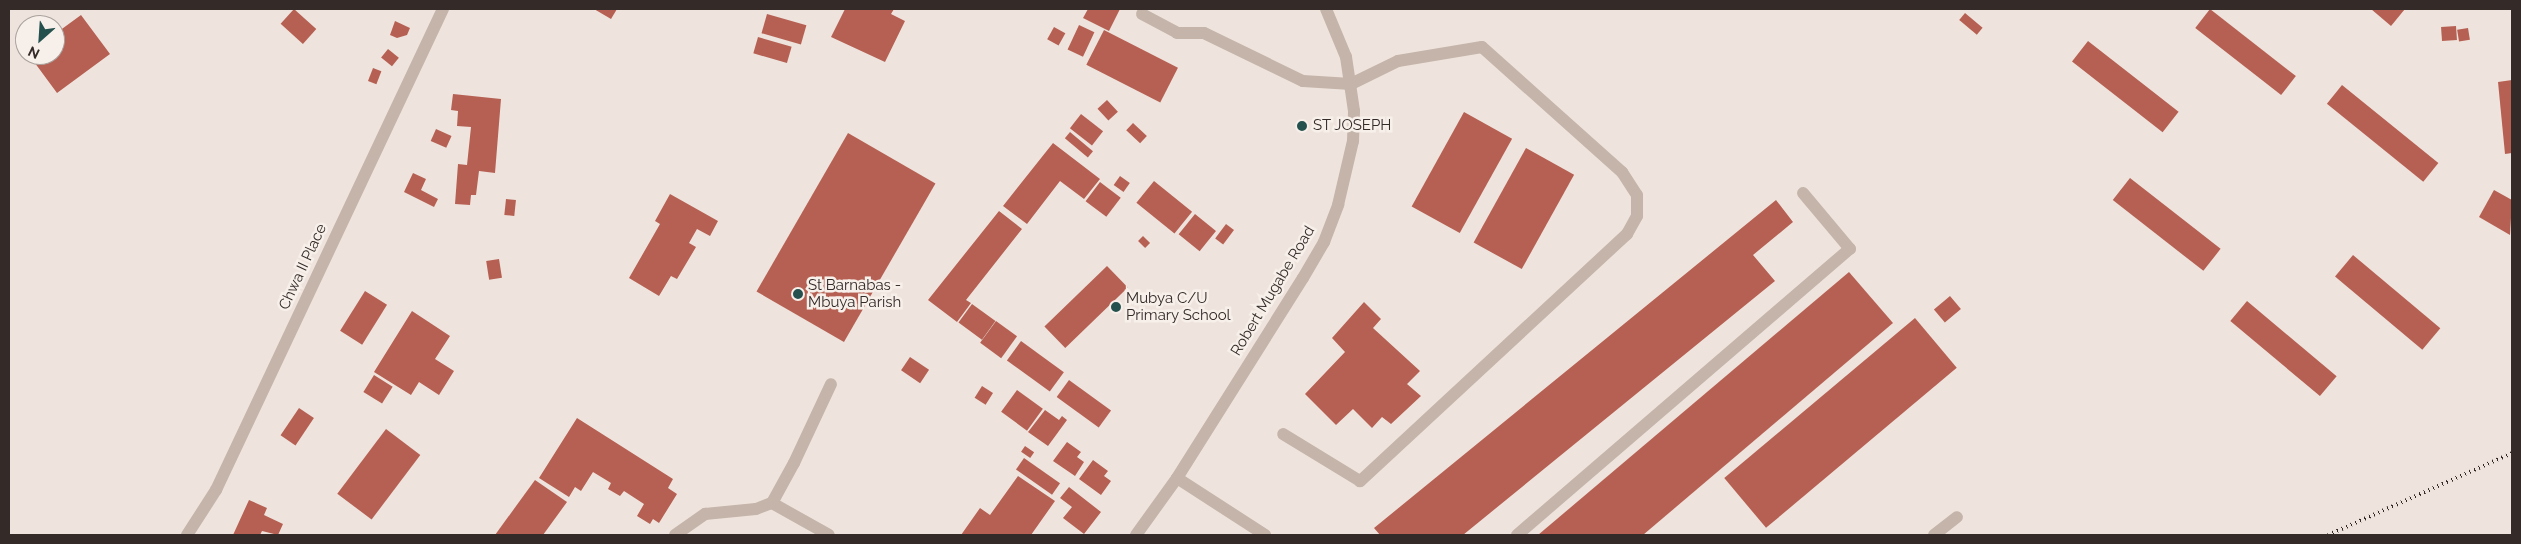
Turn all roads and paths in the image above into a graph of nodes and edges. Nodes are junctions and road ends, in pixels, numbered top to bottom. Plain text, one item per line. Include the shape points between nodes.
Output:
1 (443, 9) edge
2 (1326, 9) edge
3 (1142, 14) dead end
4 (1351, 84) junction
5 (1804, 193) dead end
6 (830, 384) dead end
7 (1282, 434) dead end
8 (1177, 478) junction
9 (772, 503) junction
10 (1957, 517) dead end
11 (187, 535) edge
12 (675, 535) edge
13 (829, 535) edge
14 (1136, 535) edge
15 (1265, 535) edge
16 (1517, 535) edge
17 (1934, 535) edge

1 - 11 street, Chwa II Place via 216,490
2 - 4 street, Robert Mugabe Road via 1346,57
3 - 4 street via 1177,33 1204,33 1302,82
4 - 7 street via 1398,61 1482,47 1622,172 1636,195 1637,216 1627,234 1360,481
4 - 8 street, Robert Mugabe Road via 1353,141 1338,205 1324,242
5 - 16 street via 1850,249
6 - 9 street
8 - 14 street, Robert Mugabe Road
8 - 15 street
9 - 12 street via 756,509 706,514
9 - 13 street
10 - 17 street

